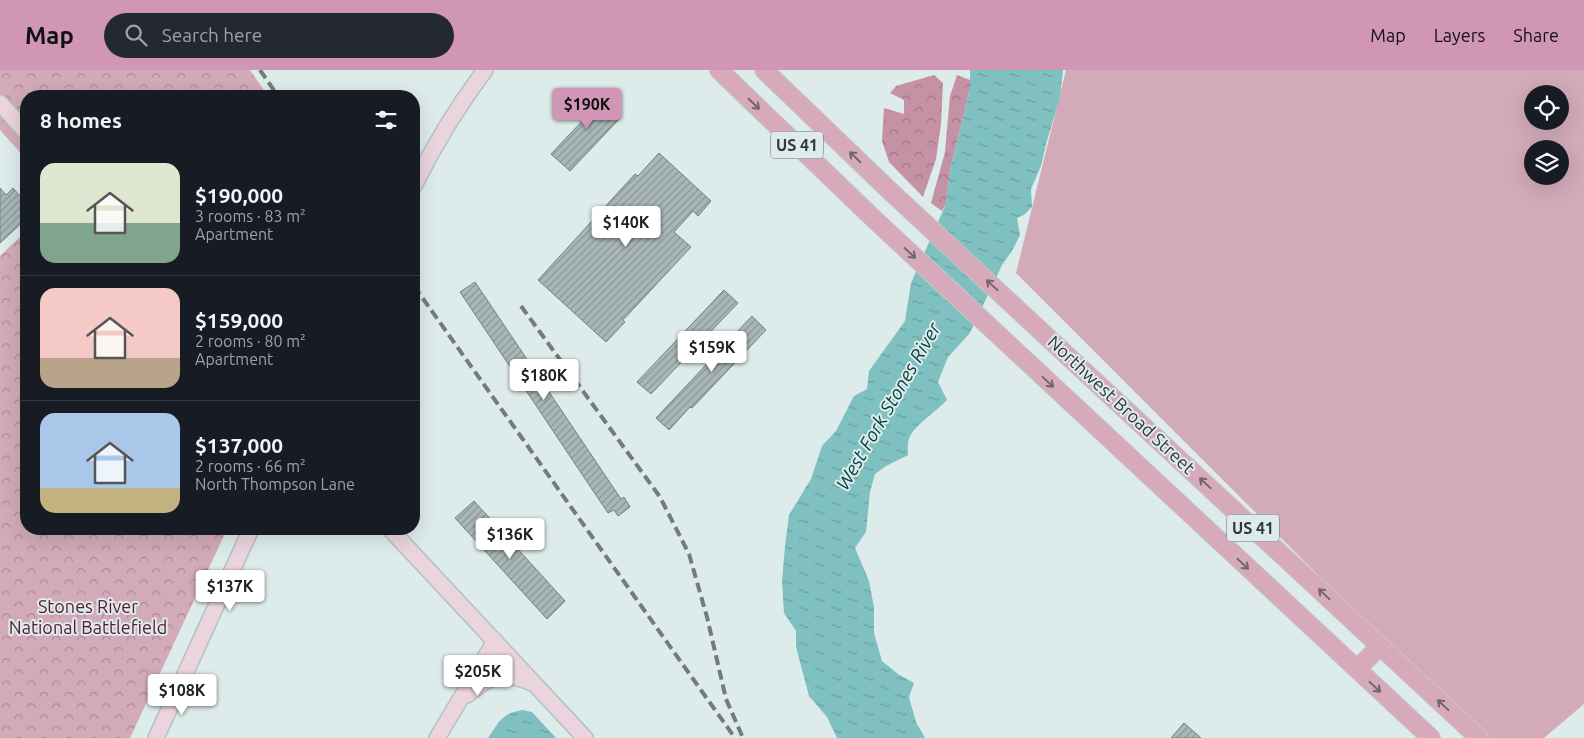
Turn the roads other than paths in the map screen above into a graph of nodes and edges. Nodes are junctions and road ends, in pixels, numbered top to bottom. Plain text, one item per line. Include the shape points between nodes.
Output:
1 (485, 70) edge
2 (719, 70) edge
3 (764, 70) edge
4 (0, 103) edge
5 (20, 125) edge
6 (420, 174) edge
7 (248, 535) edge
8 (395, 535) edge
9 (495, 641) junction
10 (1380, 646) junction
11 (1357, 669) junction
12 (535, 684) junction
13 (457, 704) junction
14 (156, 738) edge
15 (437, 738) edge
16 (585, 738) edge
17 (1431, 738) edge
18 (1479, 738) edge

1 - 6 main road via 459,104
2 -> 11 main road, Northwest Broad Street / US 41 via 1012,349
10 -> 3 main road, Northwest Broad Street / US 41
4 - 5 main road
7 - 14 main road
8 - 9 main road
9 - 12 main road
9 - 13 main road
10 - 11 main road
18 -> 10 main road, Northwest Broad Street / US 41
11 -> 17 main road, Northwest Broad Street / US 41
12 - 13 main road via 502,675 482,683
12 - 16 main road
13 - 15 main road

